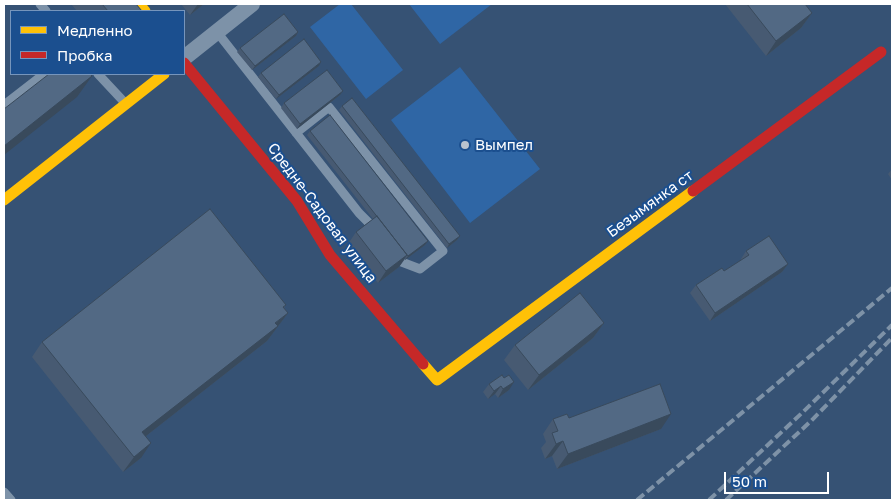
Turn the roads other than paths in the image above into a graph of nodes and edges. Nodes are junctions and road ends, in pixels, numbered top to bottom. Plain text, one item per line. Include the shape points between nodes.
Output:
1 (252, 4) edge
2 (217, 32) junction
3 (881, 52) dead end
4 (185, 57) edge
5 (185, 64) edge
6 (43, 75) edge
7 (99, 75) edge
8 (163, 75) edge
9 (126, 104) junction
10 (4, 105) edge
11 (296, 133) junction
12 (4, 200) edge
13 (437, 380) joint
14 (4, 492) edge
15 (11, 500) edge

1 - 2 street
2 - 4 street
2 - 11 lane
3 - 13 street, Безымянка ст
5 - 13 street, Средне-Садовая улица via 297,201 330,254
6 - 10 lane
7 - 9 lane
8 - 9 street
9 - 12 street
11 - 11 lane via 399,261 420,269 443,251 328,107
14 - 15 lane

